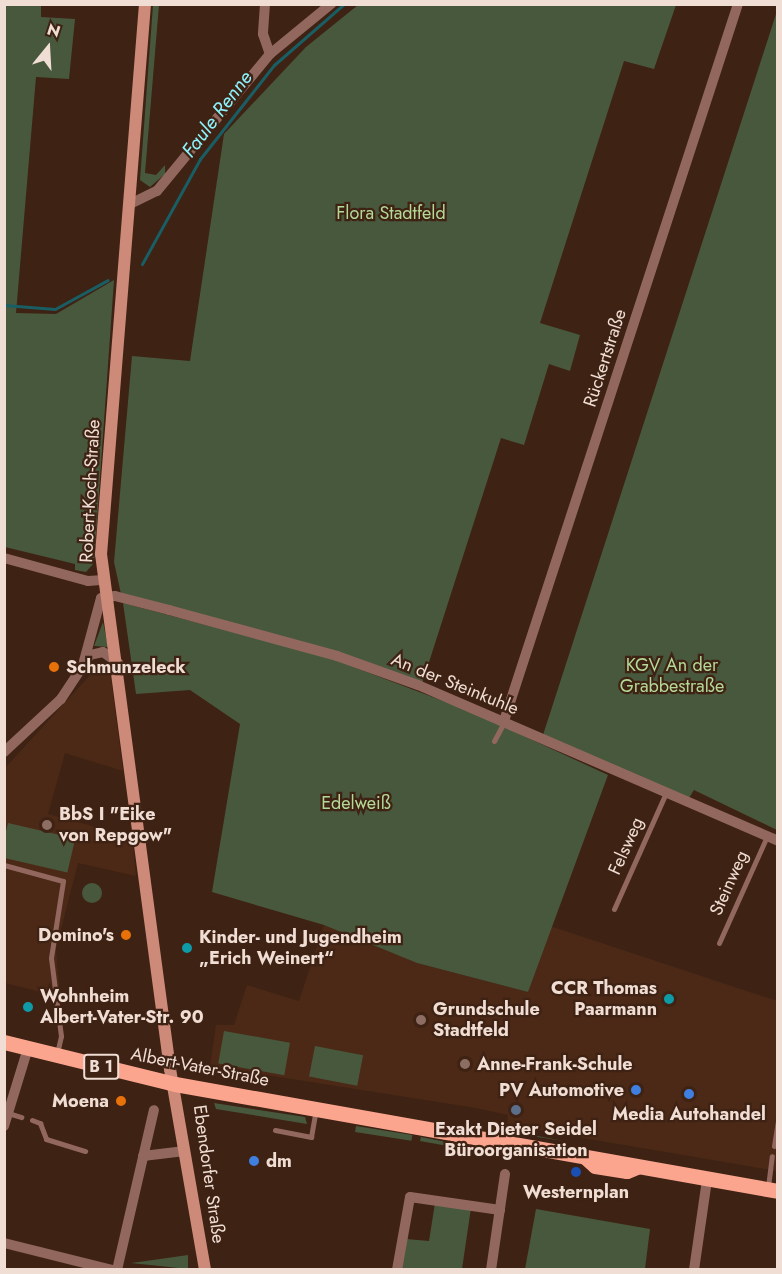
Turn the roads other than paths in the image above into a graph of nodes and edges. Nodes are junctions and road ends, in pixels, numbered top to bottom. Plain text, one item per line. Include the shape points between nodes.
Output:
1 (145, 4) edge
2 (265, 4) edge
3 (331, 4) edge
4 (738, 4) edge
5 (270, 54) junction
6 (130, 204) junction
7 (4, 558) edge
8 (104, 580) junction
9 (107, 597) junction
10 (84, 661) junction
11 (118, 663) junction
12 (504, 721) junction
13 (494, 741) dead end
14 (4, 752) edge
15 (665, 795) junction
16 (766, 836) junction
17 (777, 840) edge
18 (4, 865) edge
19 (614, 909) dead end
20 (718, 943) dead end
21 (4, 1042) edge
22 (28, 1048) junction
23 (57, 1055) junction
24 (175, 1084) junction
25 (316, 1108) junction
26 (154, 1110) dead end
27 (8, 1113) junction
28 (21, 1117) dead end
29 (32, 1120) dead end
30 (777, 1122) edge
31 (4, 1125) edge
32 (274, 1130) dead end
33 (774, 1146) dead end
34 (85, 1151) dead end
35 (186, 1151) junction
36 (772, 1155) dead end
37 (143, 1156) junction
38 (505, 1174) dead end
39 (707, 1180) junction
40 (772, 1190) edge
41 (500, 1210) junction
42 (4, 1243) edge
43 (112, 1269) edge
44 (117, 1269) edge
45 (205, 1269) edge
46 (398, 1269) edge
47 (491, 1269) edge
48 (694, 1269) edge

1 - 6 street, Robert-Koch-Straße
2 - 5 street via 263,34
3 - 5 street
4 - 12 street, Rückertstraße
5 - 6 street via 157,191
6 - 8 street, Robert-Koch-Straße via 101,539
7 - 8 street via 88,581
8 - 9 street, Robert-Koch-Straße
9 - 10 street via 101,598
9 - 11 street, Robert-Koch-Straße
9 - 12 street, An der Steinkuhle via 337,656
10 - 11 street via 101,652
10 - 14 street via 60,699
11 - 24 street, Robert-Koch-Straße
12 - 13 lane
12 - 15 street, An der Steinkuhle
15 - 16 street, An der Steinkuhle
15 - 19 lane, Felsweg
16 - 17 street, An der Steinkuhle
16 - 20 lane, Steinweg
18 - 23 lane via 63,881 51,958 61,1036
21 - 22 main road, Albert-Vater-Straße / B 1
22 - 23 main road, Albert-Vater-Straße / B 1
22 - 27 street
23 - 24 main road, Albert-Vater-Straße / B 1
24 - 25 main road, Albert-Vater-Straße / B 1
24 - 35 street, Ebendorfer Straße
25 - 32 lane via 311,1137
25 - 39 main road, Albert-Vater-Straße / B 1 via 390,1121 419,1120 454,1132 585,1157 595,1166 627,1172 637,1167
26 - 37 street
27 - 28 lane
27 - 31 street
29 - 34 lane via 40,1123 46,1139
30 - 33 lane
35 - 37 street
35 - 45 street, Ebendorfer Straße
36 - 40 lane
37 - 44 street
38 - 41 street
39 - 40 main road, Albert-Vater-Straße / B 1
39 - 48 street
41 - 46 street via 410,1197
41 - 47 street
42 - 43 street

